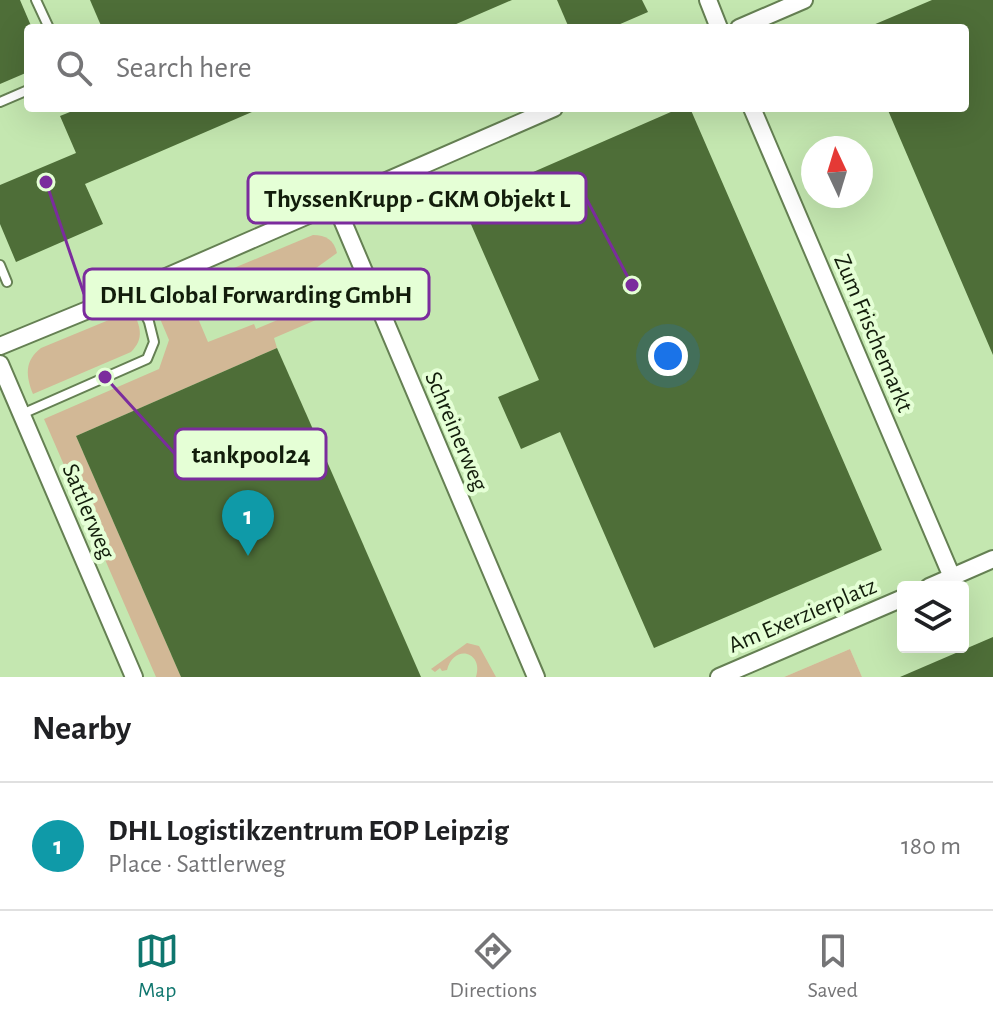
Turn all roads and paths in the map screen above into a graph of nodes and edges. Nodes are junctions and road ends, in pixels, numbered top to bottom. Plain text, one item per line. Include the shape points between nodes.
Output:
1 (36, 0) edge
2 (708, 0) edge
3 (804, 0) edge
4 (47, 24) edge
5 (717, 24) edge
6 (748, 24) edge
7 (24, 92) edge
8 (0, 102) edge
9 (545, 112) edge
10 (754, 112) edge
11 (335, 203) junction
12 (0, 265) edge
13 (7, 282) dead end
14 (134, 291) junction
15 (0, 346) edge
16 (0, 364) edge
17 (22, 414) junction
18 (993, 559) edge
19 (952, 577) junction
20 (943, 581) edge
21 (897, 601) edge
22 (134, 677) edge
23 (536, 677) edge
24 (719, 677) edge

1 - 4 lane
2 - 5 street
3 - 6 street
7 - 8 lane
9 - 11 street
10 - 19 street, Zum Frischemarkt
11 - 14 street
11 - 23 street, Schreinerweg
12 - 13 lane
14 - 15 street
14 - 17 lane via 154,342 147,359
16 - 17 street, Sattlerweg
17 - 22 street, Sattlerweg
18 - 19 street
19 - 20 street
21 - 24 street, Am Exerzierplatz

